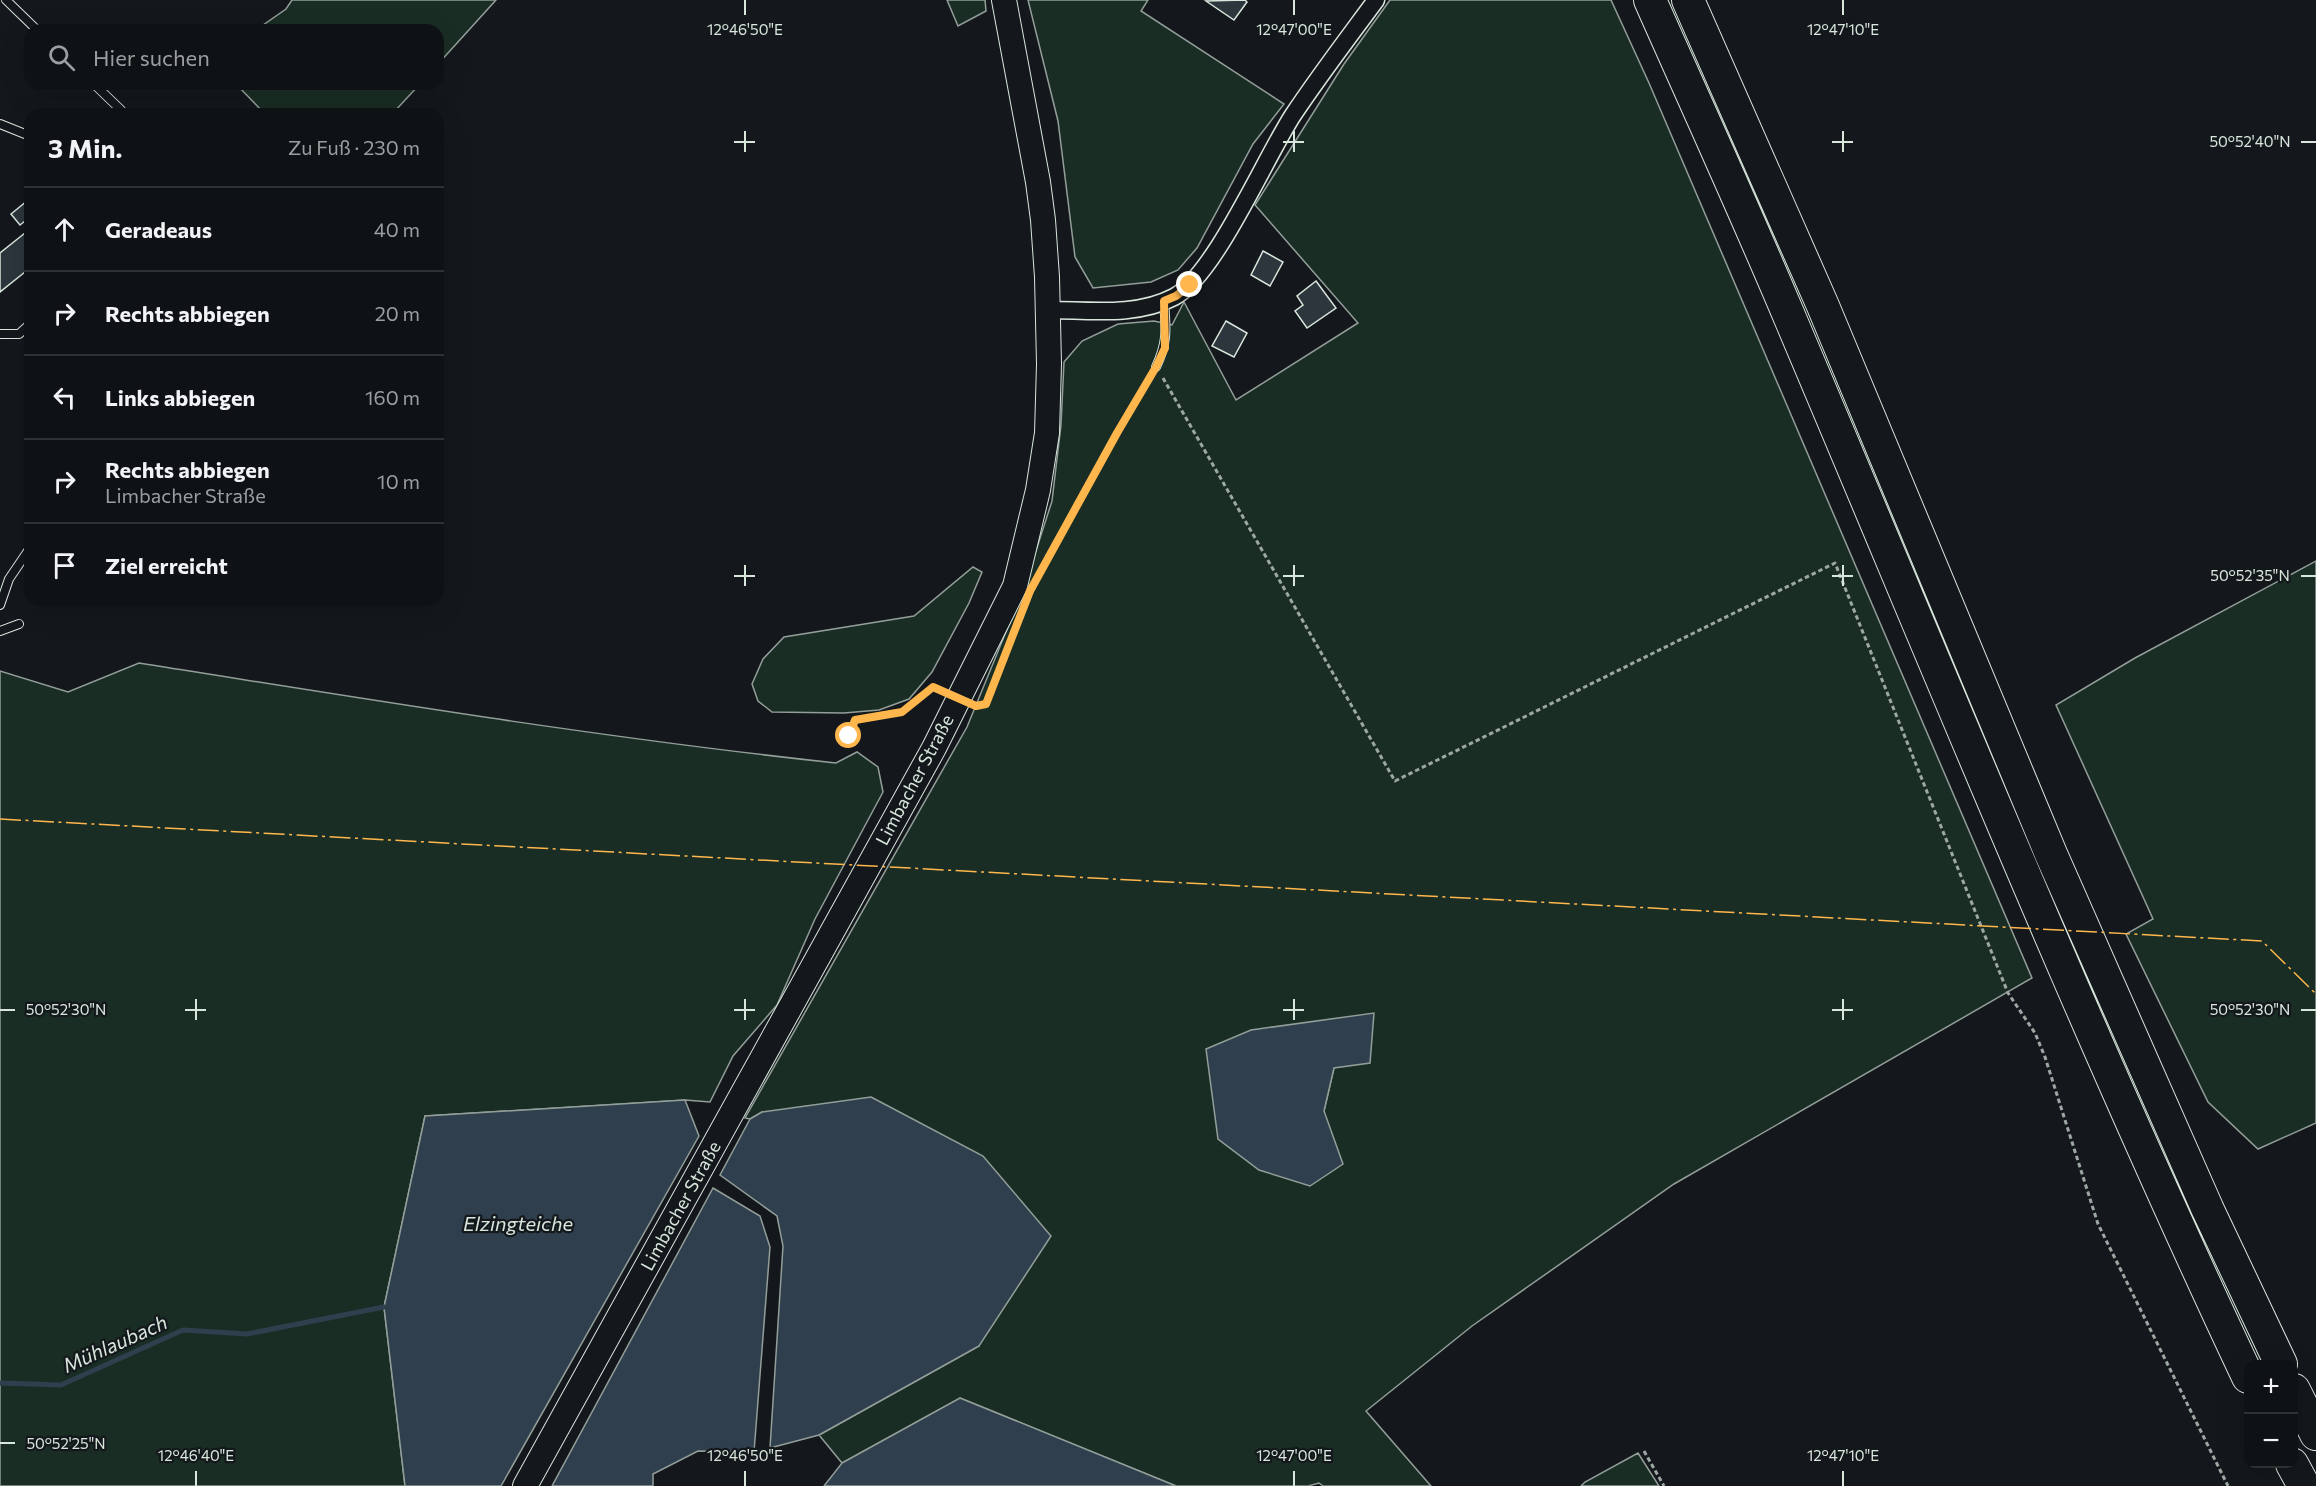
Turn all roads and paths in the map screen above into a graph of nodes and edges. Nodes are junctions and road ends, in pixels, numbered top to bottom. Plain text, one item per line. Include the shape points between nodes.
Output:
1 (6, 0) edge
2 (1004, 0) edge
3 (1376, 0) edge
4 (1650, 0) edge
5 (1688, 0) edge
6 (32, 24) edge
7 (100, 90) edge
8 (119, 108) edge
9 (0, 124) edge
10 (24, 134) edge
11 (1164, 301) junction
12 (1048, 310) junction
13 (24, 329) edge
14 (0, 334) edge
15 (1156, 367) junction
16 (24, 557) edge
17 (1039, 575) dead end
18 (0, 604) edge
19 (19, 624) dead end
20 (0, 631) edge
21 (1006, 656) dead end
22 (959, 699) junction
23 (849, 736) dead end
24 (2279, 1360) edge
25 (2244, 1368) edge
26 (2298, 1398) edge
27 (2316, 1434) edge
28 (1644, 1451) dead end
29 (2294, 1468) edge
30 (525, 1486) edge
31 (1664, 1486) edge
32 (2228, 1486) edge
33 (2304, 1486) edge

1 - 6 lane
2 - 12 main road, Limbacher Straße via 1039,192
3 - 11 street via 1293,114 1218,247 1190,285
4 - 25 highway via 1788,314 2018,865
5 - 24 highway via 1823,306 2093,951
7 - 8 lane
9 - 10 lane
11 - 12 street via 1103,312
11 - 15 lane via 1165,348
12 - 22 main road, Limbacher Straße via 1047,433 1038,490 1015,586
13 - 14 lane via 19,334
15 - 17 path
15 - 32 path via 1395,781 1834,563 2008,993 2045,1057 2098,1224
16 - 18 lane via 9,579
19 - 20 lane
21 - 22 path via 986,704 976,706
22 - 23 path via 933,687 902,712 855,720
22 - 30 main road, Limbacher Straße
26 - 27 highway
28 - 31 path
29 - 33 highway

